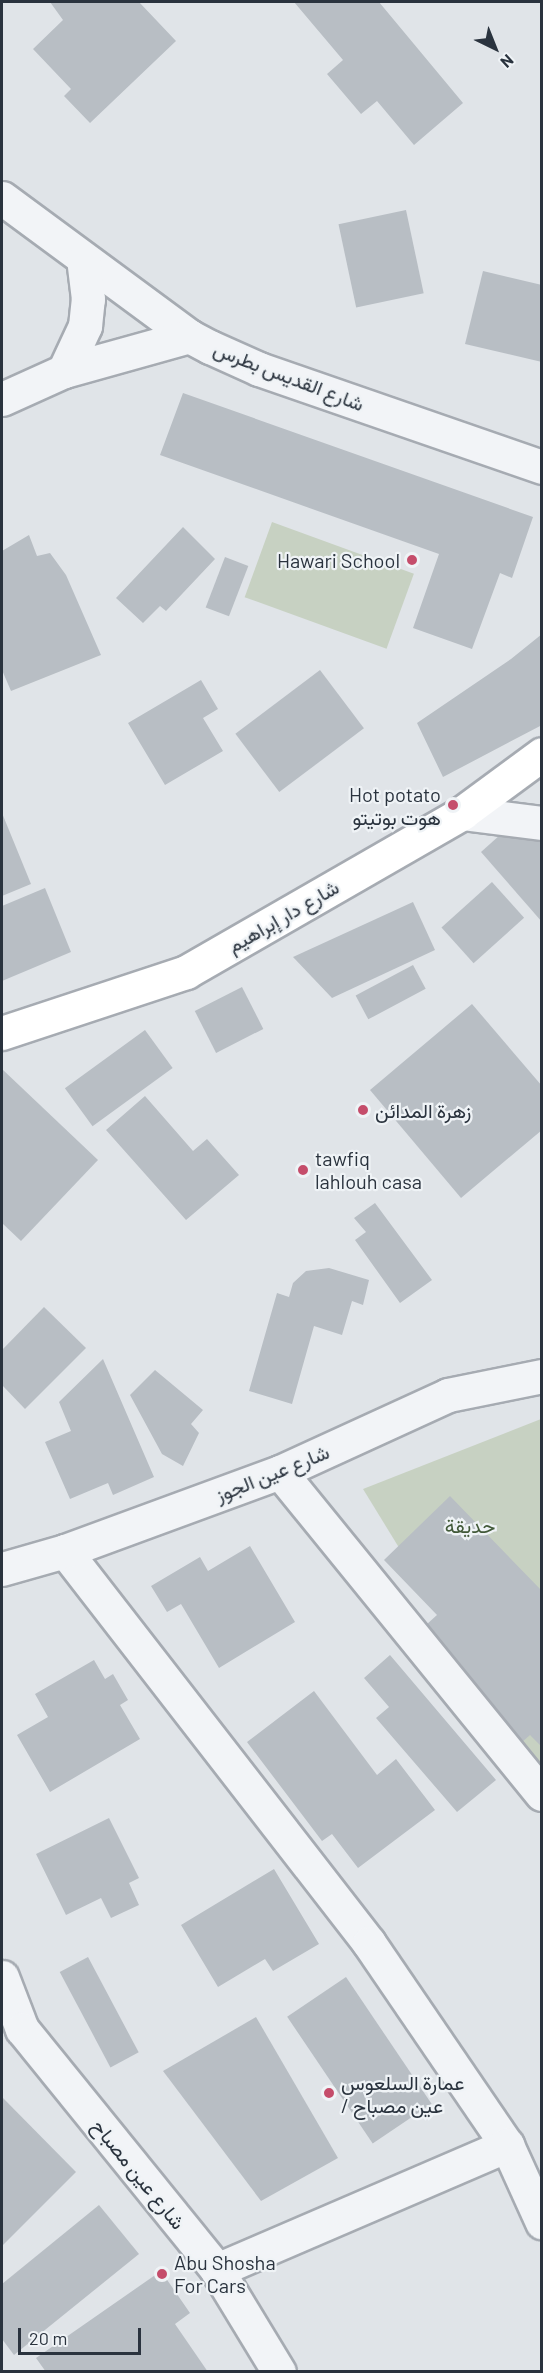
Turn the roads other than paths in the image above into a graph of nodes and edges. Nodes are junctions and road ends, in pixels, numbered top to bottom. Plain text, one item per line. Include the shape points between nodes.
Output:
1 (2, 198) edge
2 (83, 260) junction
3 (189, 336) junction
4 (64, 370) junction
5 (2, 399) edge
6 (542, 467) edge
7 (542, 754) edge
8 (462, 813) junction
9 (542, 823) edge
10 (2, 1033) edge
11 (542, 1376) edge
12 (280, 1472) junction
13 (65, 1551) junction
14 (2, 1569) edge
15 (542, 1794) edge
16 (2, 1977) edge
17 (12, 2024) edge
18 (507, 2145) junction
19 (542, 2222) edge
20 (217, 2270) junction
21 (279, 2372) edge

1 - 2 street, شارع القديس بطرس
2 - 3 street, شارع القديس بطرس
2 - 4 street via 88,299 85,326
3 - 4 street
3 - 6 street, شارع القديس بطرس via 259,369
4 - 5 street
7 - 8 main road, شارع دار إبراهيم
8 - 9 street
8 - 10 main road, شارع دار إبراهيم via 186,972
11 - 12 street, شارع عين الجوز via 448,1395
12 - 13 street, شارع عين الجوز
12 - 15 street
13 - 14 street, شارع عين الجوز
13 - 18 street via 369,1943
16 - 17 street, شارع عين مصباح
17 - 20 street, شارع عين مصباح
18 - 19 street
18 - 20 street
20 - 21 street, شارع عين مصباح

